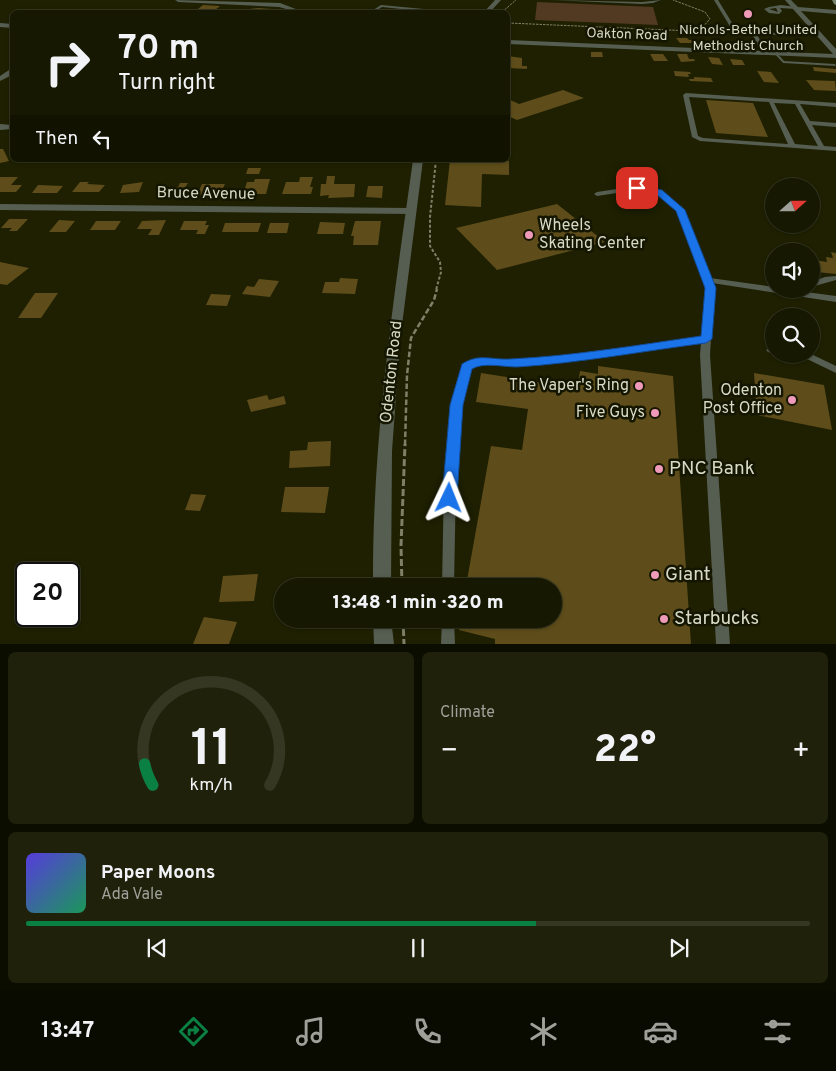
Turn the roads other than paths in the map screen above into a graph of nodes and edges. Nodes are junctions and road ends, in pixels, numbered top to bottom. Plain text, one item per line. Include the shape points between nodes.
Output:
1 (178, 0) edge
2 (498, 0) edge
3 (553, 0) edge
4 (659, 0) edge
5 (716, 0) edge
6 (788, 0) edge
7 (239, 3) junction
8 (777, 7) dead end
9 (233, 8) dead end
10 (797, 8) junction
11 (295, 10) edge
12 (375, 10) edge
13 (424, 10) edge
14 (489, 10) edge
15 (836, 12) edge
16 (733, 27) junction
17 (807, 31) junction
18 (817, 31) junction
19 (754, 33) junction
20 (510, 42) edge
21 (764, 53) junction
22 (776, 53) junction
23 (836, 55) edge
24 (836, 65) edge
25 (771, 101) junction
26 (797, 102) junction
27 (836, 105) edge
28 (808, 123) junction
29 (836, 125) edge
30 (792, 146) junction
31 (822, 148) junction
32 (836, 149) edge
33 (418, 162) edge
34 (597, 194) dead end
35 (0, 207) edge
36 (411, 211) junction
37 (836, 278) edge
38 (707, 280) junction
39 (820, 282) edge
40 (765, 287) edge
41 (820, 295) edge
42 (836, 299) edge
43 (706, 339) junction
44 (820, 362) edge
45 (836, 370) edge
46 (382, 578) edge
47 (448, 578) edge
48 (383, 628) edge
49 (448, 628) edge
50 (384, 644) edge
51 (448, 644) edge
52 (723, 644) edge

1 - 7 street
2 - 14 street
3 - 4 lane via 642,3
5 - 16 lane
6 - 10 street
7 - 9 street
7 - 11 street via 280,5
8 - 10 lane
10 - 15 street
10 - 18 street
12 - 13 lane via 381,6
16 - 17 lane
16 - 19 lane via 736,32
17 - 18 lane
17 - 19 lane via 799,35
18 - 23 street
19 - 21 lane
20 - 21 street, Oakton Road
21 - 22 street, Oakton Road
22 - 23 street, Oakton Road
22 - 24 lane via 783,62
25 - 26 lane
25 - 30 lane
25 - 30 lane via 686,95 694,137
26 - 27 lane
26 - 28 lane
28 - 29 lane
28 - 31 lane
30 - 31 lane
31 - 32 lane
33 - 36 street, Odenton Road
34 - 38 lane via 637,188 659,192 680,210
35 - 36 street, Bruce Avenue
36 - 46 street, Odenton Road via 384,451
37 - 39 lane
38 - 40 lane
38 - 43 lane via 710,288
41 - 42 lane
43 - 47 lane via 541,361 476,361 466,367 455,414
43 - 52 lane
44 - 45 lane
48 - 50 street
49 - 51 lane

